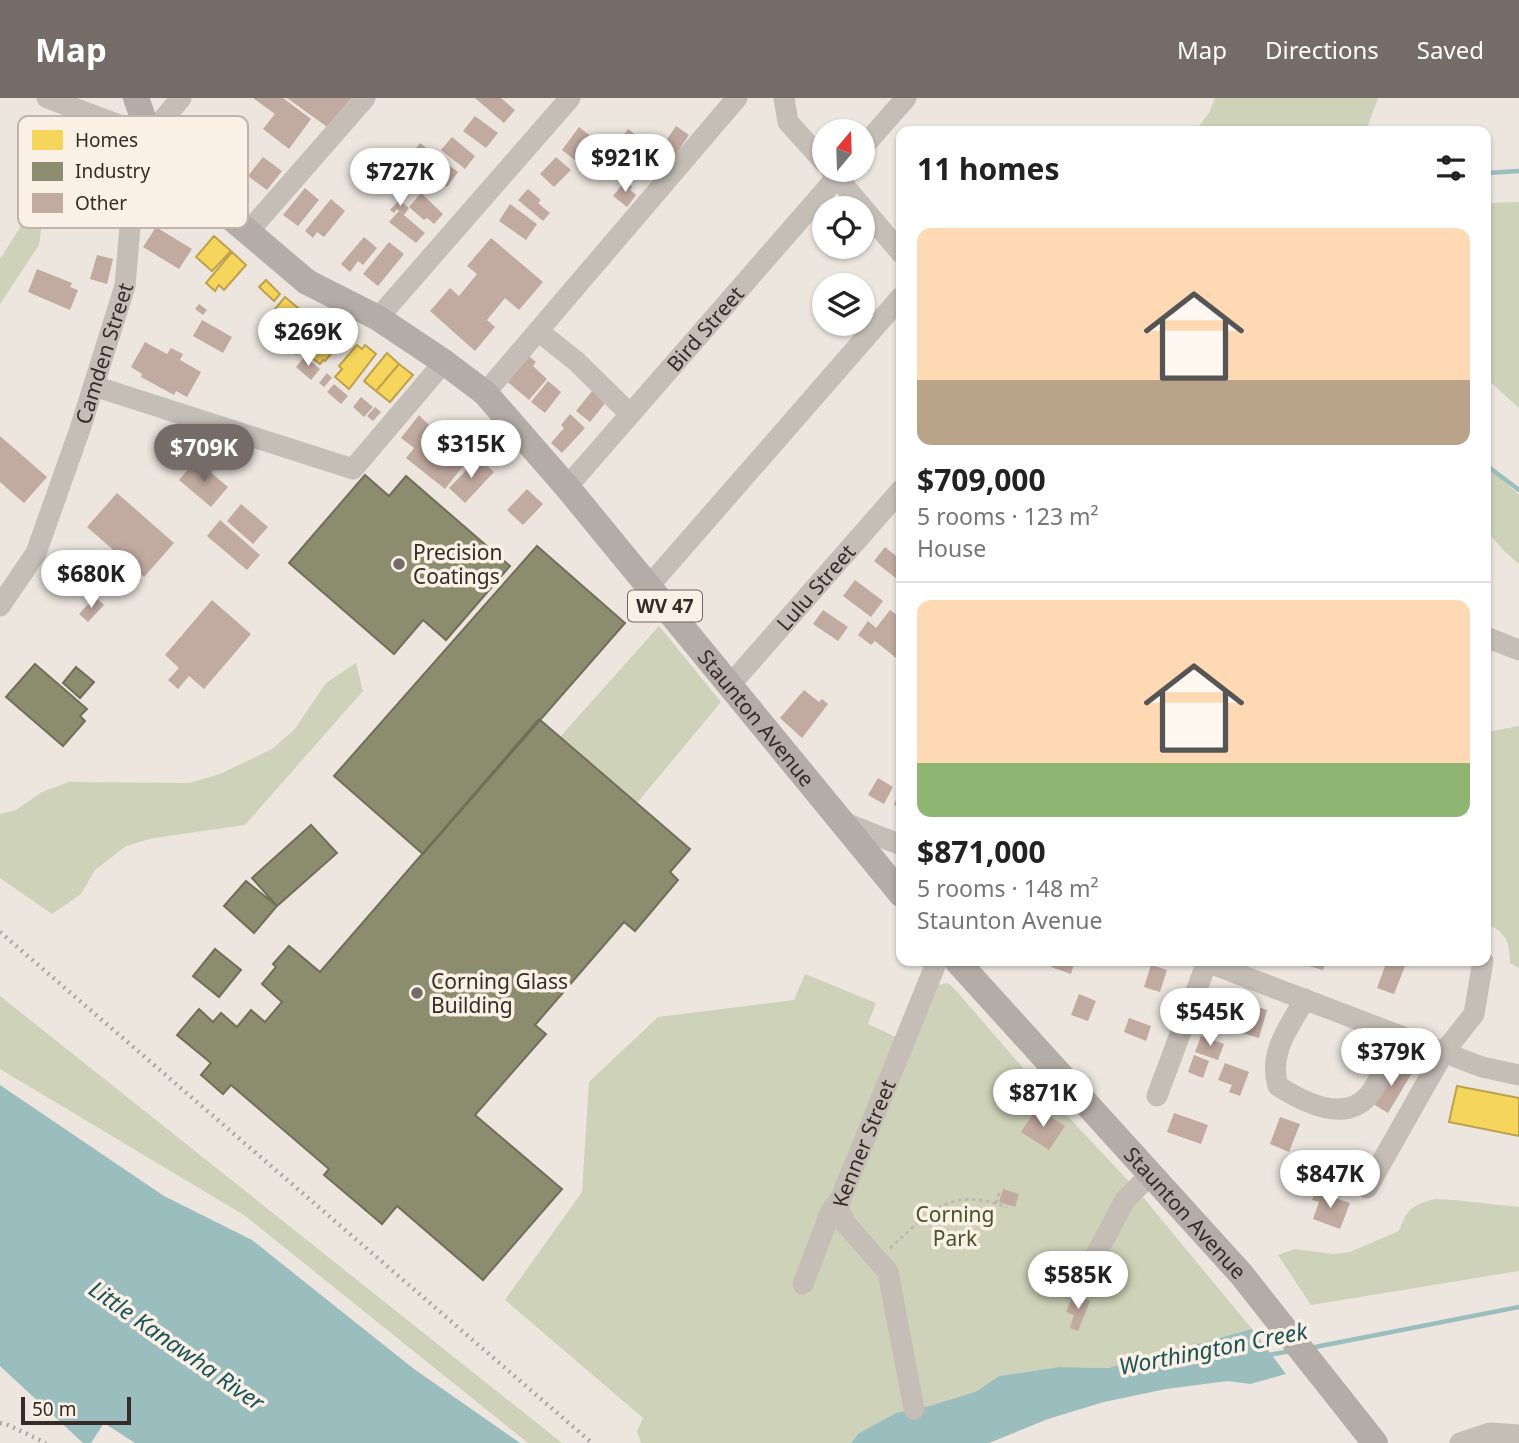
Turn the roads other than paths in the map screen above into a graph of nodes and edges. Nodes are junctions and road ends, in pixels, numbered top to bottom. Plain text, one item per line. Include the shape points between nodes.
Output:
1 (47, 98) edge
2 (136, 98) edge
3 (181, 98) edge
4 (365, 98) edge
5 (569, 98) edge
6 (737, 98) edge
7 (784, 98) edge
8 (906, 98) edge
9 (95, 116) edge
10 (142, 116) edge
11 (166, 116) edge
12 (875, 133) edge
13 (812, 147) edge
14 (823, 182) edge
15 (844, 182) edge
16 (130, 228) edge
17 (243, 228) edge
18 (248, 232) junction
19 (896, 247) edge
20 (896, 303) edge
21 (377, 318) junction
22 (538, 331) junction
23 (444, 362) junction
24 (94, 386) junction
25 (485, 393) junction
26 (631, 414) junction
27 (567, 487) junction
28 (896, 496) edge
29 (649, 586) junction
30 (0, 606) edge
31 (1491, 639) edge
32 (1519, 650) edge
33 (730, 685) junction
34 (843, 822) junction
35 (896, 843) edge
36 (896, 888) edge
37 (935, 966) edge
38 (962, 966) edge
39 (981, 966) edge
40 (1203, 966) edge
41 (1218, 966) edge
42 (1482, 966) edge
43 (1305, 999) junction
44 (1398, 1035) junction
45 (1444, 1052) junction
46 (1051, 1063) junction
47 (1519, 1075) edge
48 (1157, 1096) dead end
49 (1152, 1174) junction
50 (1367, 1188) dead end
51 (841, 1198) junction
52 (1081, 1283) dead end
53 (803, 1284) dead end
54 (914, 1409) dead end
55 (1519, 1435) edge
56 (1375, 1443) edge
57 (1460, 1443) edge

1 - 9 street
2 - 10 main road, Staunton Avenue / WV 47
3 - 11 street, Camden Street
4 - 18 street
5 - 21 street
6 - 22 street
7 - 13 street via 788,122
8 - 12 street
14 - 26 street, Bird Street
15 - 19 street
16 - 24 street, Camden Street via 125,286
17 - 18 main road, Staunton Avenue / WV 47
18 - 21 main road, Staunton Avenue / WV 47 via 307,282
20 - 29 street
21 - 23 main road, Staunton Avenue / WV 47
22 - 25 street
22 - 26 street
23 - 24 street via 353,470
23 - 25 main road, Staunton Avenue / WV 47
24 - 30 street, Camden Street via 36,553
25 - 27 main road, Staunton Avenue / WV 47
26 - 27 street, Bird Street
27 - 29 main road, Staunton Avenue / WV 47
28 - 33 street, Lulu Street
29 - 33 main road, Staunton Avenue / WV 47
31 - 32 street
33 - 34 main road, Staunton Avenue / WV 47
34 - 35 street, Staunton Avenue
34 - 36 main road, Staunton Avenue / WV 47
37 - 51 street, Kenner Street
38 - 46 main road, Staunton Avenue
39 - 46 main road via 1032,1025
40 - 48 street
41 - 43 street
42 - 45 street via 1474,1014
43 - 44 street
43 - 44 street via 1276,1053 1274,1073 1278,1086 1297,1098 1324,1108 1357,1106 1369,1095
44 - 45 street
45 - 47 street
45 - 50 street
46 - 49 main road, Staunton Avenue
49 - 52 street via 1125,1200
49 - 56 main road, Staunton Avenue via 1241,1274
51 - 53 street via 831,1211
51 - 54 street, Kenner Street via 841,1216 888,1272
55 - 57 street via 1490,1433

